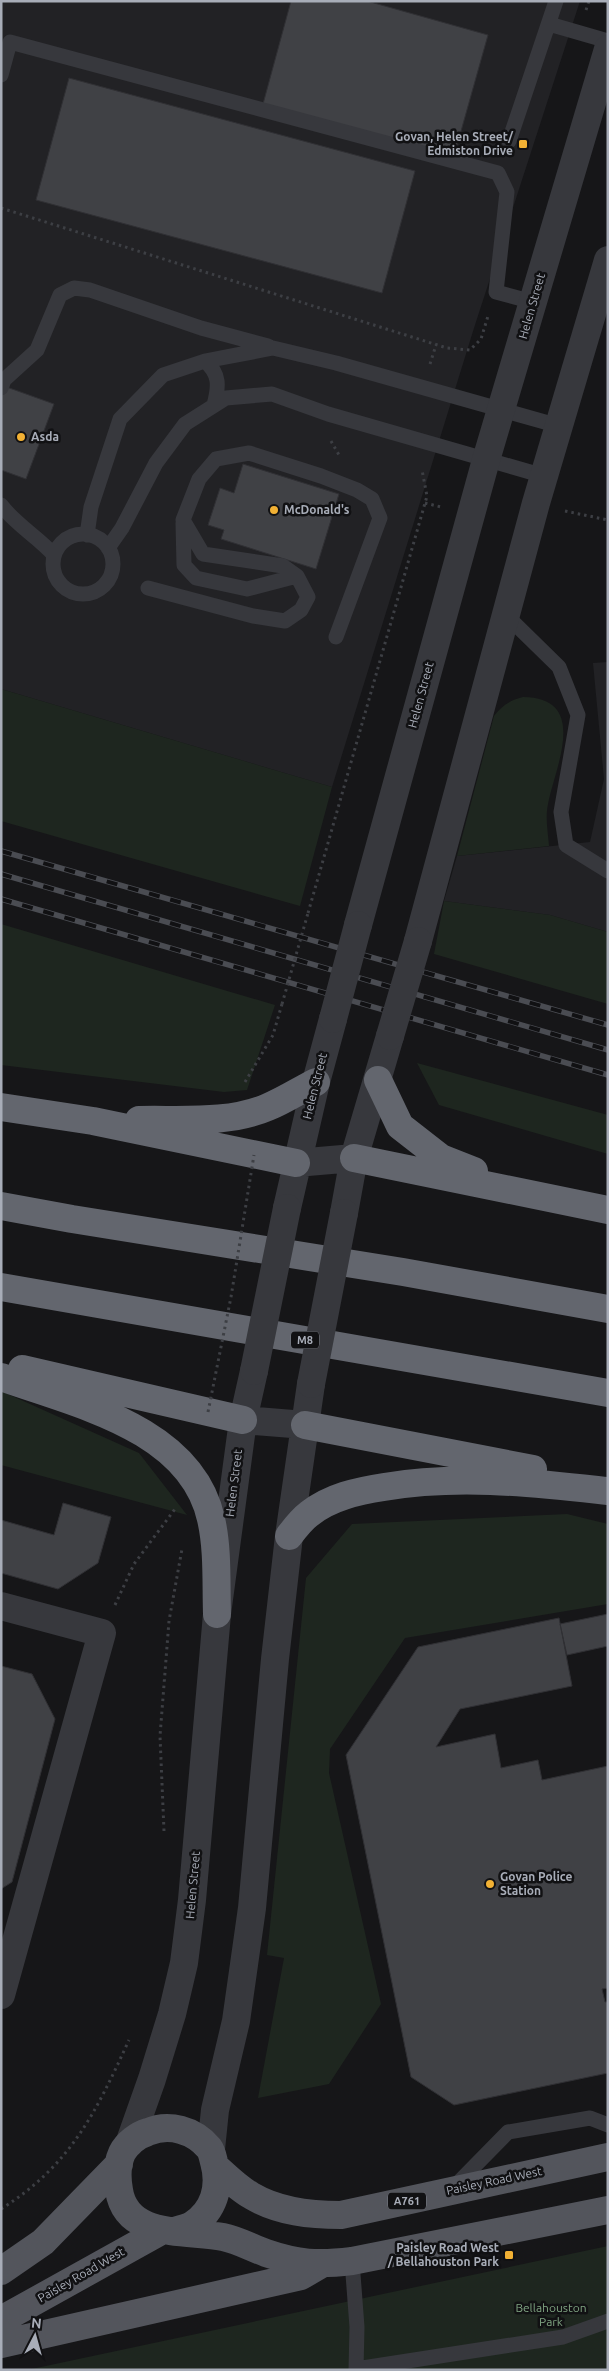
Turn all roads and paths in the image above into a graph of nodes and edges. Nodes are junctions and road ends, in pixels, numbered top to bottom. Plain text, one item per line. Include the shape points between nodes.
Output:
1 (556, 1) edge
2 (549, 24) junction
3 (607, 52) edge
4 (1, 75) edge
5 (509, 141) dead end
6 (1, 208) edge
7 (608, 260) edge
8 (496, 292) junction
9 (533, 302) junction
10 (273, 348) junction
11 (205, 361) junction
12 (1, 388) edge
13 (214, 404) junction
14 (502, 410) junction
15 (559, 426) junction
16 (486, 460) junction
17 (422, 470) dead end
18 (544, 476) junction
19 (1, 504) edge
20 (183, 520) junction
21 (87, 534) junction
22 (108, 548) junction
23 (54, 555) junction
24 (297, 576) junction
25 (148, 588) dead end
26 (506, 615) junction
27 (336, 637) dead end
28 (608, 871) edge
29 (378, 1080) junction
30 (316, 1082) junction
31 (1, 1106) edge
32 (253, 1112) junction
33 (93, 1121) junction
34 (254, 1155) junction
35 (354, 1158) junction
36 (296, 1163) junction
37 (550, 1200) junction
38 (1, 1206) edge
39 (608, 1210) edge
40 (1, 1287) edge
41 (608, 1309) edge
42 (1, 1365) edge
43 (1, 1377) edge
44 (608, 1393) edge
45 (208, 1412) junction
46 (243, 1420) junction
47 (305, 1425) junction
48 (608, 1487) edge
49 (608, 1491) edge
50 (181, 1511) dead end
51 (289, 1536) junction
52 (183, 1544) dead end
53 (1, 1606) edge
54 (217, 1614) junction
55 (102, 1633) junction
56 (164, 1832) dead end
57 (6, 1963) edge
58 (1, 1995) edge
59 (131, 2036) dead end
60 (608, 2124) edge
61 (124, 2154) junction
62 (608, 2157) edge
63 (213, 2158) junction
64 (451, 2190) junction
65 (1, 2209) edge
66 (608, 2210) edge
67 (167, 2231) junction
68 (352, 2261) junction
69 (320, 2265) junction
70 (1, 2271) edge
71 (1, 2320) edge
72 (608, 2321) edge
73 (1, 2344) edge
74 (356, 2369) edge

1 - 2 lane
2 - 3 lane
2 - 5 lane
3 - 9 street, Helen Street
4 - 8 lane via 10,42 498,173 507,192
6 - 8 path via 447,348 470,350 480,339
7 - 15 street
8 - 9 lane
9 - 14 street, Helen Street
10 - 11 lane
10 - 12 lane via 201,328 90,290 74,288 60,295 37,350 4,380
10 - 14 lane
11 - 13 lane via 214,368 218,380
11 - 21 lane via 163,375 120,419 91,507
13 - 16 lane via 226,398 272,394 328,414
13 - 22 lane via 185,424 156,463
14 - 15 lane
14 - 16 street, Helen Street
15 - 18 street
16 - 18 lane
16 - 30 street, Helen Street, bridge
17 - 32 path, bridge via 427,496 273,1035 243,1085
18 - 26 street
19 - 23 lane
20 - 24 lane via 203,554 283,566
20 - 24 lane via 184,565 196,578 247,588
20 - 27 lane via 199,479 216,459 249,453 321,476 372,499 380,518
21 - 22 lane via 101,540
21 - 23 lane via 76,534 66,539
22 - 23 lane via 113,567 110,577 96,591 81,594 58,582
24 - 25 lane via 308,597 301,610 285,621 253,616
26 - 28 lane via 559,667 578,715 561,812 566,845
26 - 29 street, bridge
29 - 35 street
29 - 37 highway via 400,1126 441,1158
30 - 32 highway
30 - 36 street, Helen Street
31 - 33 highway
32 - 33 highway via 211,1119
33 - 34 highway
34 - 36 highway
34 - 45 path, bridge
35 - 36 street
35 - 37 highway
35 - 47 street, bridge
36 - 46 street, Helen Street, bridge
37 - 39 highway
38 - 41 highway
40 - 44 highway, M8
42 - 45 highway
43 - 54 highway via 122,1421 147,1435 188,1470 211,1519
45 - 46 highway
46 - 47 street
46 - 54 street, Helen Street
47 - 48 highway via 480,1457
47 - 51 street
49 - 51 highway via 521,1481 420,1481 338,1497 310,1512
50 - 55 path via 179,1504 134,1564
51 - 63 street via 252,1908 236,2021 215,2110
52 - 56 path via 169,1621 160,1736
53 - 55 street
54 - 61 street, Helen Street via 184,1963 152,2079
55 - 57 street
57 - 58 street
59 - 65 path via 83,2131 56,2165
60 - 64 lane via 590,2118 508,2132
61 - 63 main road, Paisley Road West via 141,2134 170,2127 184,2131
61 - 67 main road via 117,2181 120,2197 128,2212 140,2224
61 - 70 main road, Paisley Road West via 43,2242
62 - 64 main road, Paisley Road West / A761
63 - 64 main road, Paisley Road West / A761 via 252,2196 297,2212 318,2215 341,2215
63 - 67 main road, Paisley Road West via 217,2184 214,2200 205,2215 191,2226
66 - 68 main road
67 - 69 main road via 225,2238 284,2258
67 - 71 main road, Paisley Road West
68 - 69 main road
68 - 74 lane via 357,2320
69 - 73 main road via 301,2276
72 - 74 lane via 563,2337

